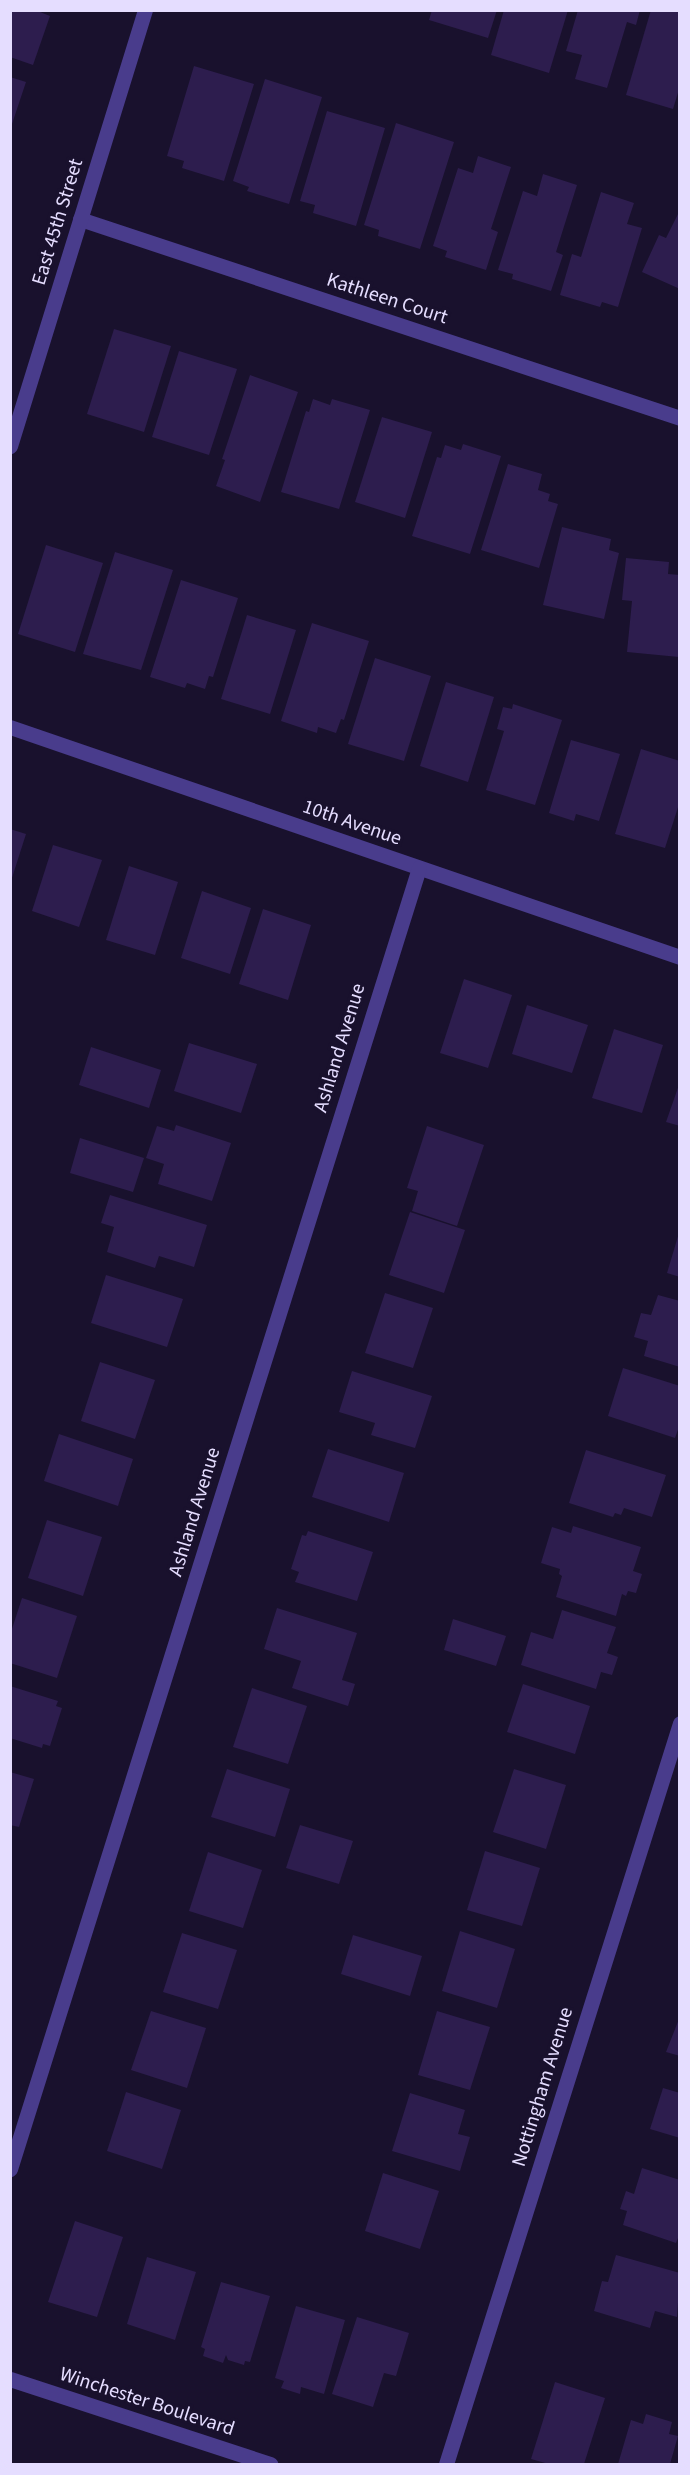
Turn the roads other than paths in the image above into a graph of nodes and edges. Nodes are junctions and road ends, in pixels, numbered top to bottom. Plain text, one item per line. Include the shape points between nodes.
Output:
1 (145, 10) edge
2 (80, 219) junction
3 (680, 418) edge
4 (10, 446) edge
5 (10, 727) edge
6 (419, 868) junction
7 (680, 957) edge
8 (680, 1723) edge
9 (10, 2169) edge
10 (10, 2379) edge
11 (270, 2464) edge
12 (446, 2464) edge

1 - 2 street, East 45th Street
2 - 3 street, Kathleen Court
2 - 4 street, East 45th Street
5 - 6 street, 10th Avenue
6 - 7 street, 10th Avenue
6 - 9 street, Ashland Avenue
8 - 12 street, Nottingham Avenue
10 - 11 street, Winchester Boulevard

